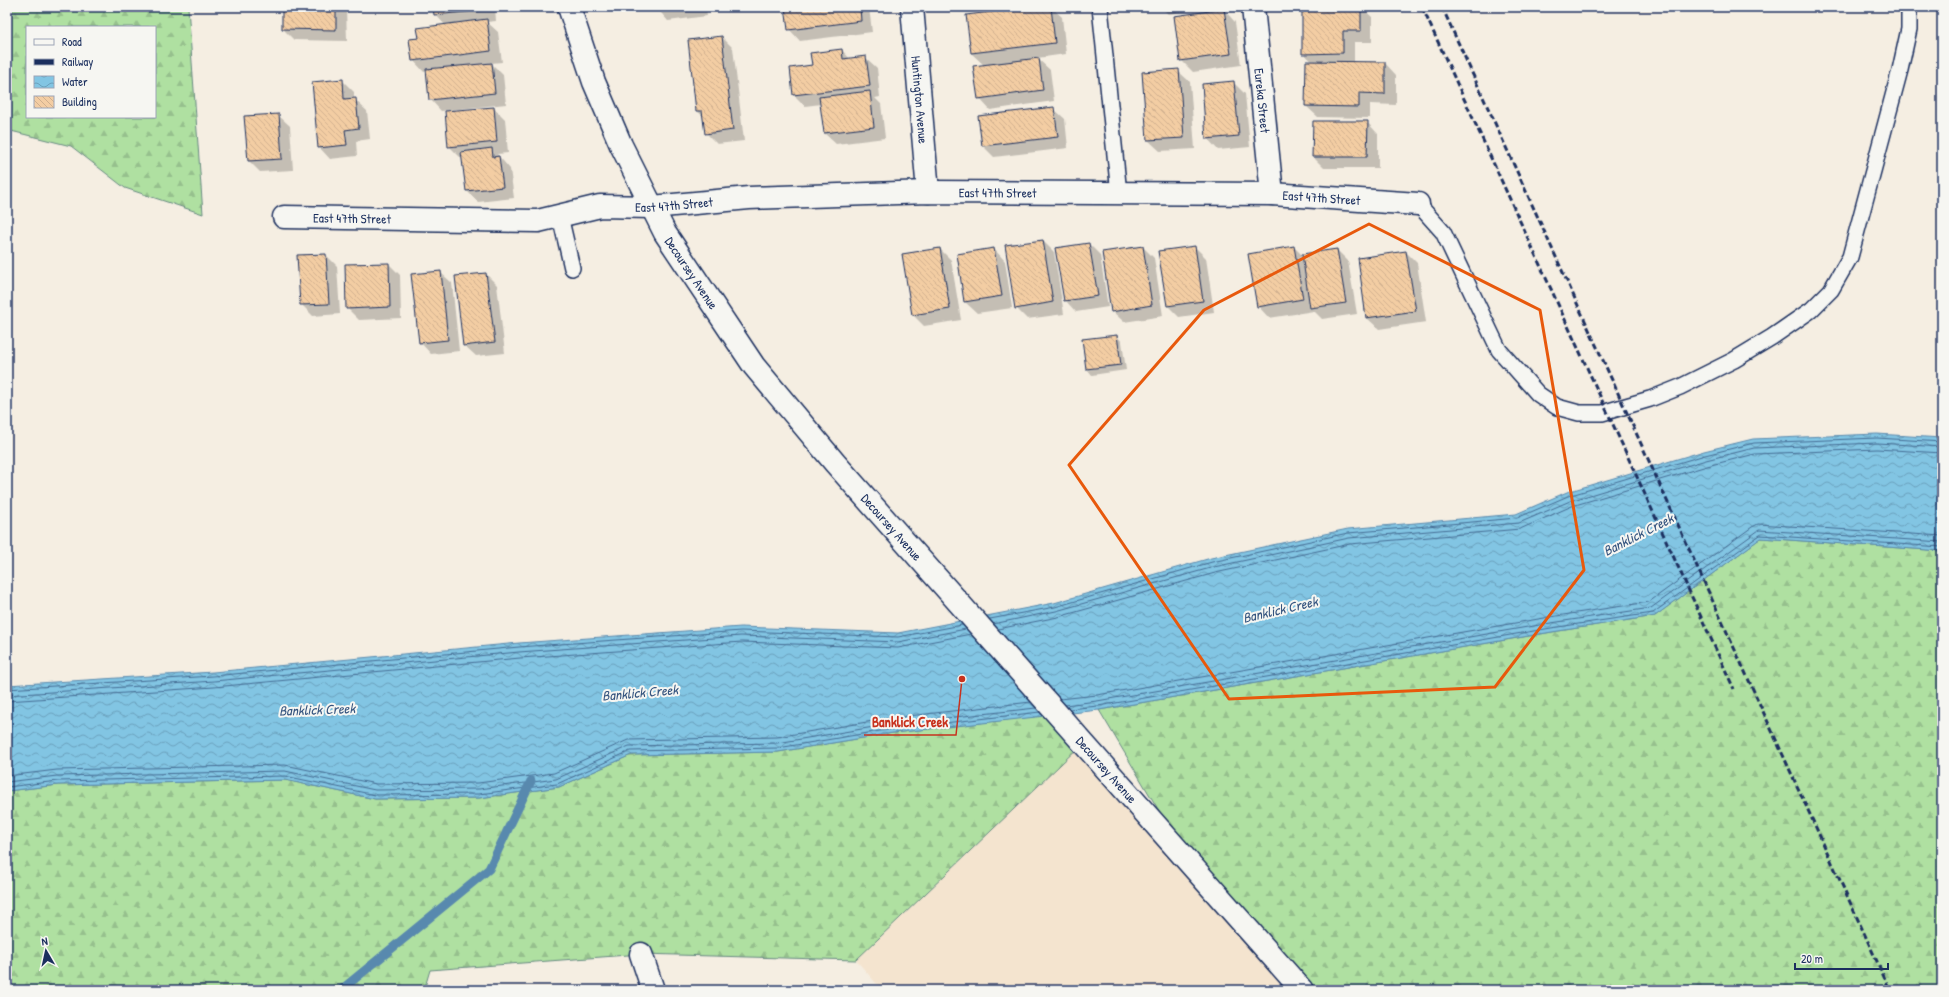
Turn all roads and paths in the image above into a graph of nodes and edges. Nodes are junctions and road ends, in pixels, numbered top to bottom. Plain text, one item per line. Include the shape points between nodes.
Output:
1 (569, 7) edge
2 (912, 7) edge
3 (1100, 7) edge
4 (1253, 7) edge
5 (1909, 7) edge
6 (928, 192) junction
7 (1119, 194) junction
8 (1272, 194) junction
9 (1418, 204) joint
10 (652, 207) junction
11 (284, 216) dead end
12 (560, 216) junction
13 (572, 268) dead end
14 (641, 954) dead end
15 (654, 990) edge
16 (1302, 990) edge

1 - 10 street, Decoursey Avenue via 594,82 620,145
2 - 6 street, Huntington Avenue
3 - 7 lane
4 - 8 street, Eureka Street
5 - 9 lane, East 47th Street via 1909,29 1900,70 1850,257 1831,290 1811,310 1734,360 1650,399 1602,413 1579,413 1557,407 1538,394 1499,350 1443,232
6 - 7 street, East 47th Street
6 - 10 street, East 47th Street via 749,198
7 - 8 street, East 47th Street
8 - 9 street, East 47th Street
10 - 12 street, East 47th Street via 600,206
10 - 16 street, Decoursey Avenue via 665,233 754,366 835,463
11 - 12 street, East 47th Street via 538,221
12 - 13 lane
14 - 15 street

